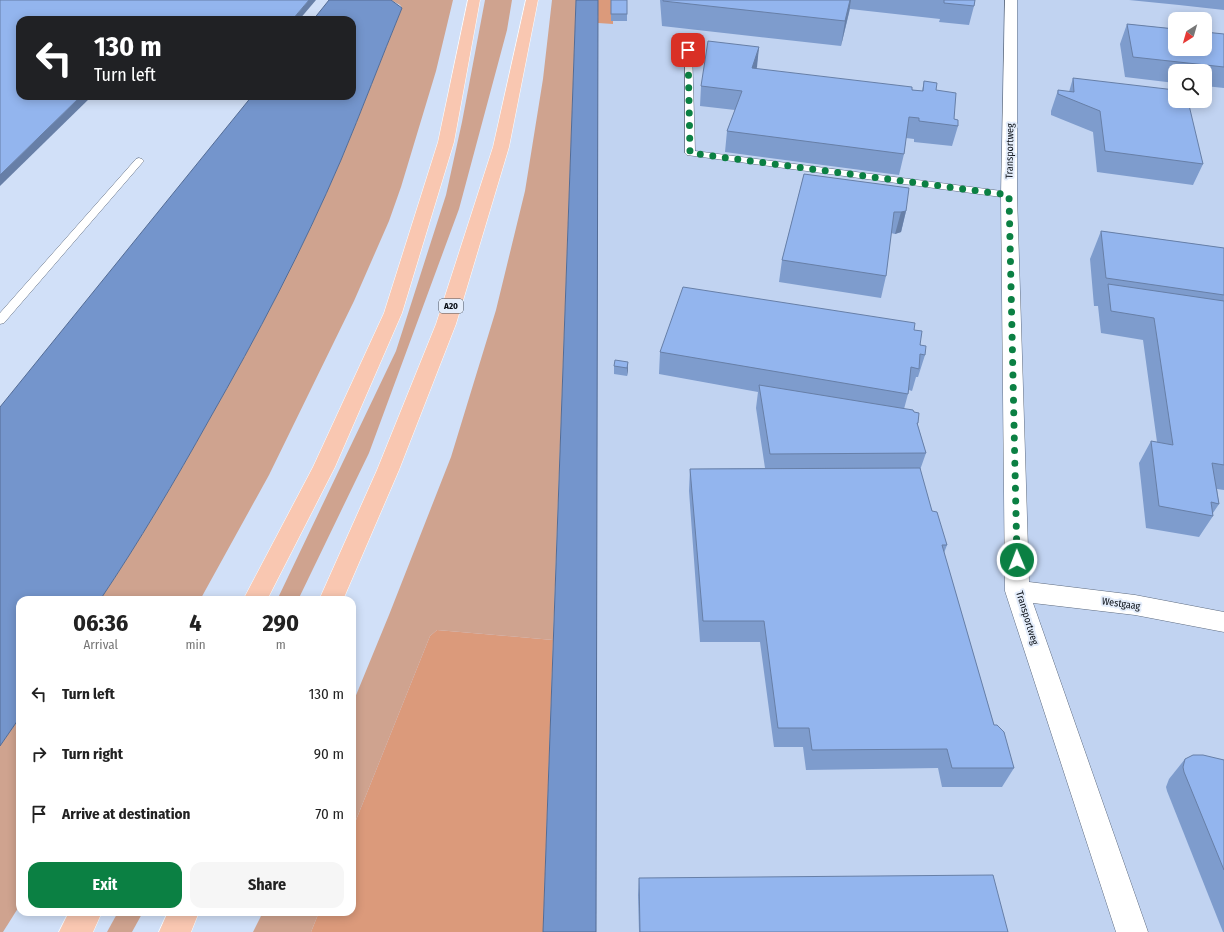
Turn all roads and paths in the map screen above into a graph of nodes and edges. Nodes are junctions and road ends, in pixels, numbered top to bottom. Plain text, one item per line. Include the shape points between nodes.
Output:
1 (474, 0) edge
2 (532, 0) edge
3 (1011, 0) edge
4 (688, 50) dead end
5 (139, 161) dead end
6 (1009, 195) junction
7 (0, 320) edge
8 (1017, 591) junction
9 (257, 596) edge
10 (333, 596) edge
11 (1224, 622) edge
12 (84, 916) edge
13 (182, 916) edge
14 (75, 932) edge
15 (175, 932) edge
16 (1132, 932) edge

1 - 9 highway via 446,142 392,313 324,467
2 - 10 highway, A20 via 501,147 446,324 388,470
3 - 6 street, Transportweg
4 - 6 lane via 690,153
5 - 7 lane
6 - 8 street, Transportweg
8 - 11 street, Westgaag via 1135,605
8 - 16 street, Transportweg
12 - 14 highway
13 - 15 highway

